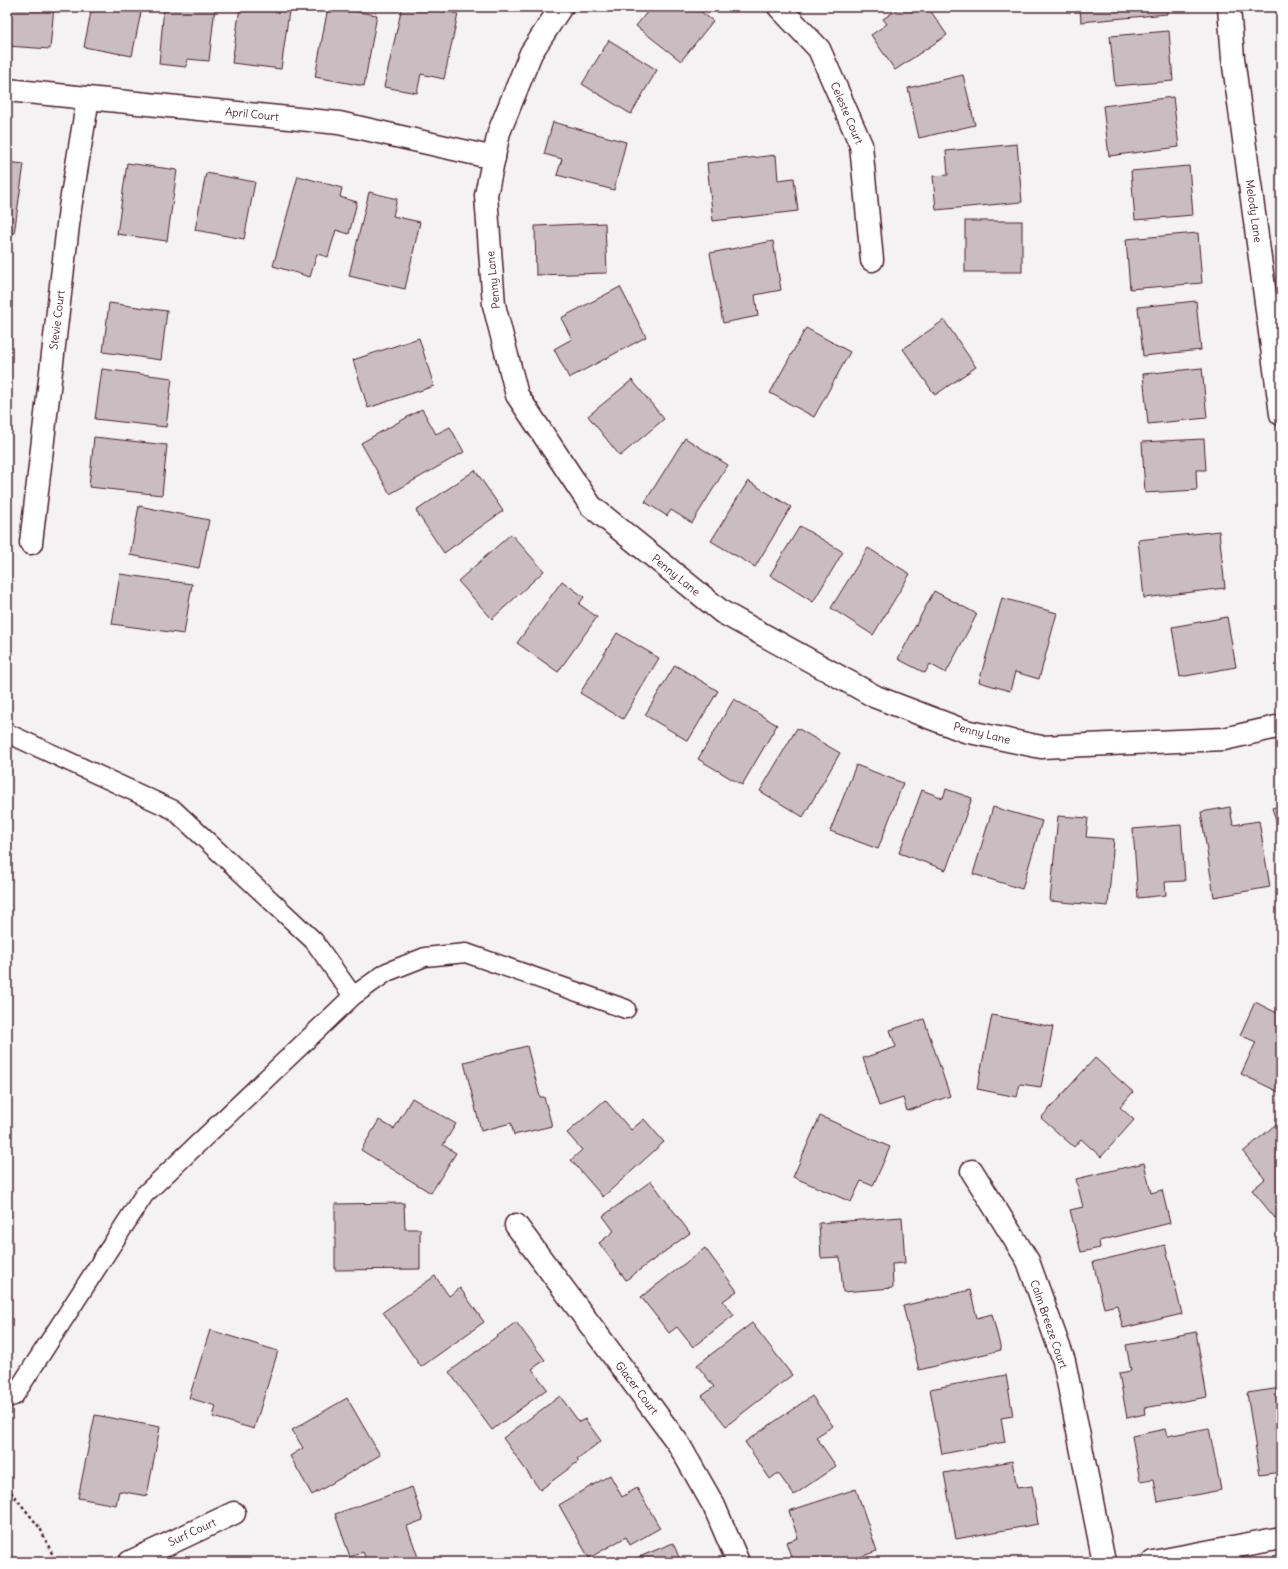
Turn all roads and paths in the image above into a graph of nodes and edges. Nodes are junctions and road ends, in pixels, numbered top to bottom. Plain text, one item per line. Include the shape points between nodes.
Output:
1 (561, 7) edge
2 (779, 7) edge
3 (1229, 7) edge
4 (7, 90) edge
5 (88, 98) junction
6 (494, 158) junction
7 (872, 260) dead end
8 (1281, 414) edge
9 (31, 543) dead end
10 (1281, 726) edge
11 (7, 733) edge
12 (353, 996) junction
13 (626, 1009) dead end
14 (972, 1171) dead end
15 (516, 1225) dead end
16 (7, 1398) edge
17 (7, 1488) edge
18 (234, 1513) dead end
19 (1281, 1538) edge
20 (56, 1562) edge
21 (130, 1562) edge
22 (738, 1562) edge
23 (1104, 1562) edge
24 (1153, 1562) edge

1 - 6 street, Penny Lane via 531,53 500,132
2 - 7 street, Celeste Court via 819,49 861,145
3 - 8 street, Melody Lane via 1233,58
4 - 5 street, April Court
5 - 6 street, April Court via 338,123
5 - 9 street, Stevie Court via 70,208
6 - 10 street, Penny Lane via 486,195 494,305 517,395 591,506 722,612 876,697 965,731 1041,747 1224,739
11 - 12 lane via 174,810 314,941
12 - 13 lane via 387,972 424,957 466,953
12 - 16 lane via 144,1195 14,1396
14 - 23 street, Calm Breeze Court via 1028,1261 1064,1361
15 - 22 street, Glacer Court via 678,1443 714,1506
17 - 20 path via 40,1528
18 - 21 street, Surf Court
19 - 24 street

